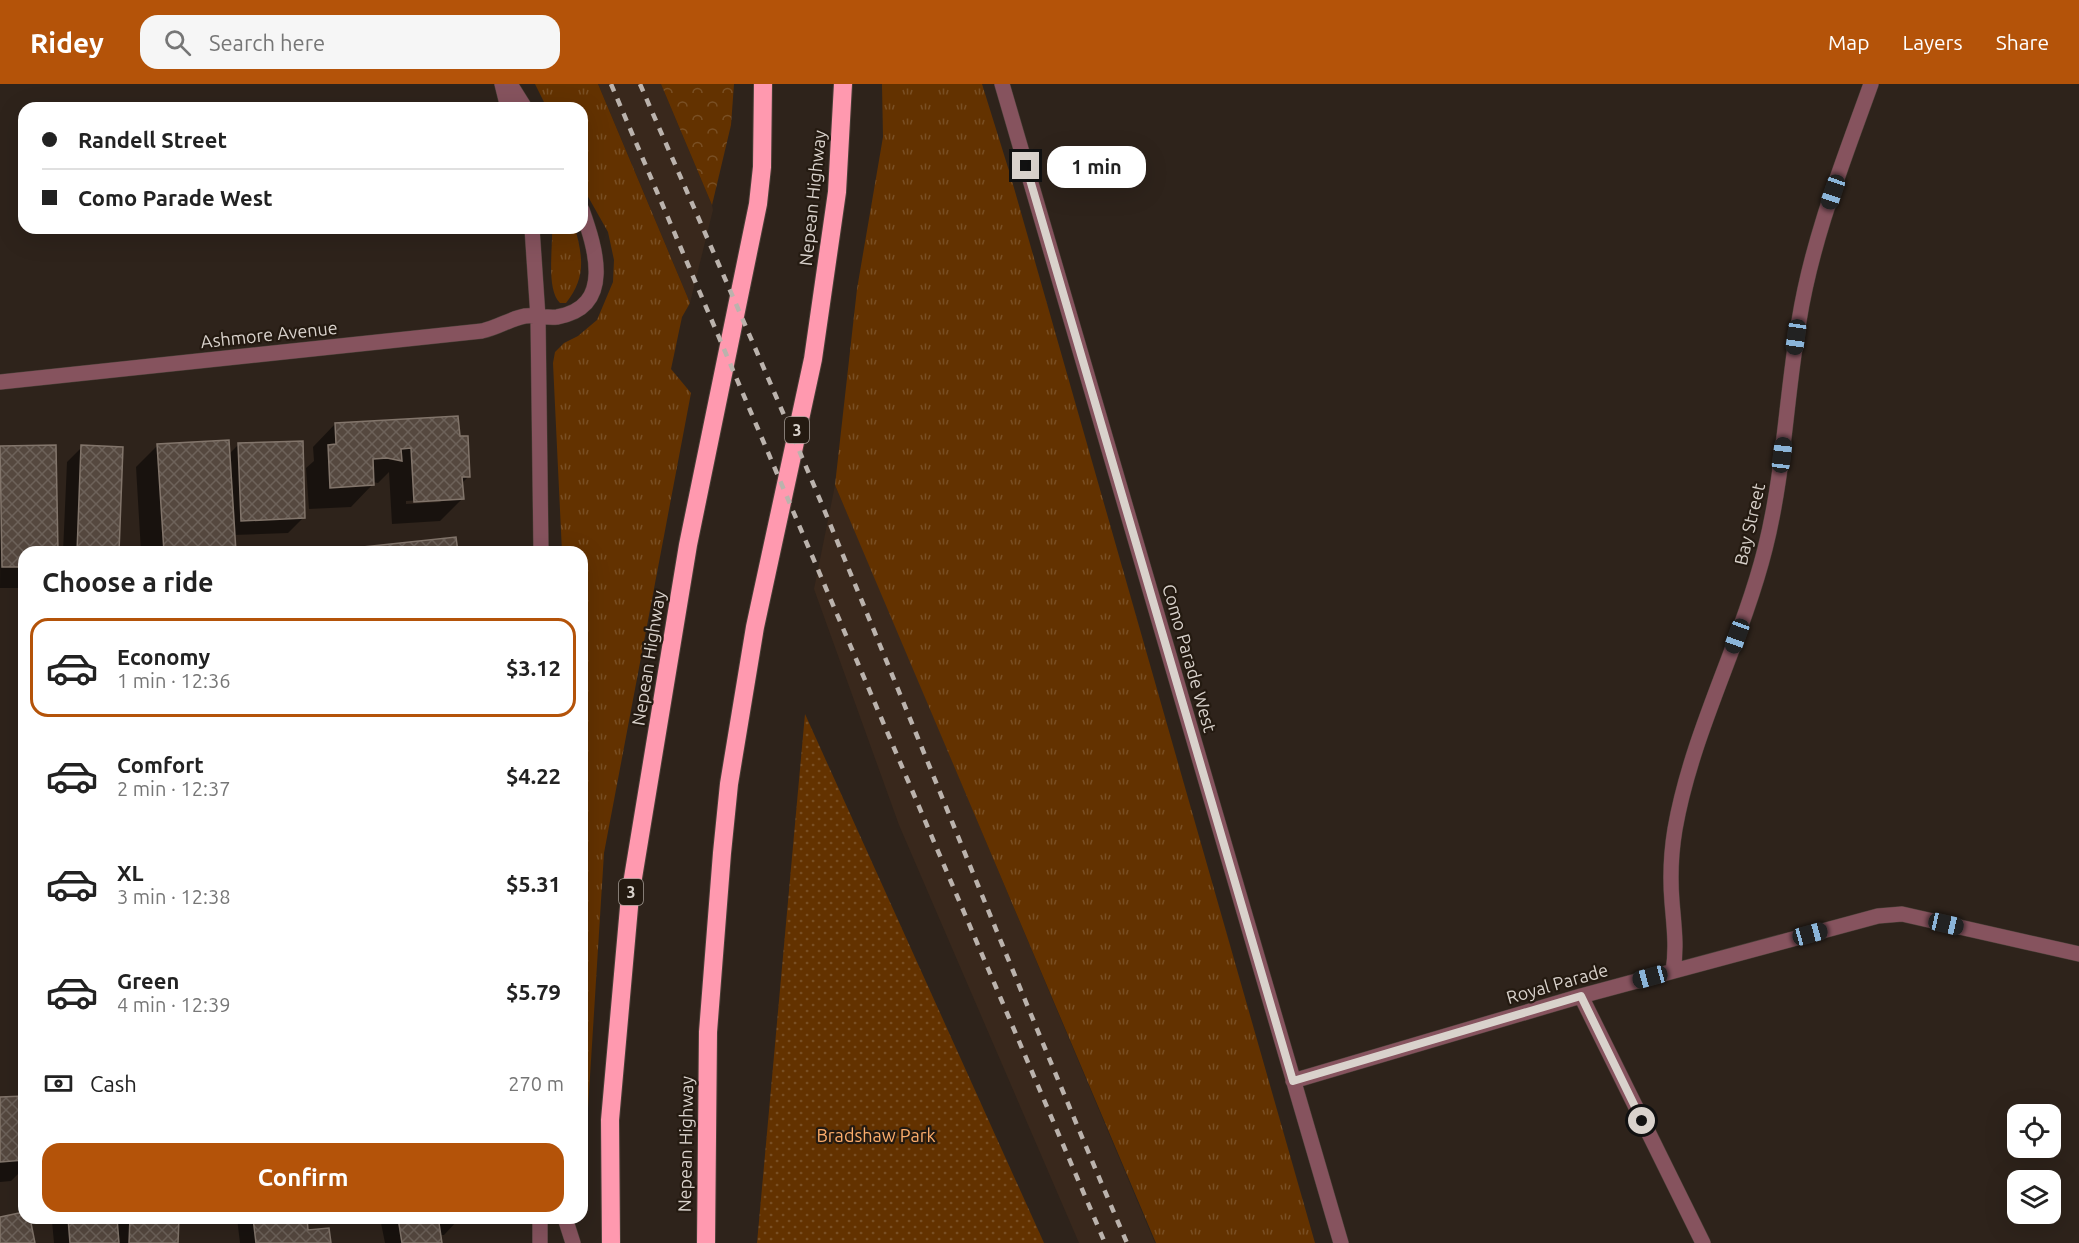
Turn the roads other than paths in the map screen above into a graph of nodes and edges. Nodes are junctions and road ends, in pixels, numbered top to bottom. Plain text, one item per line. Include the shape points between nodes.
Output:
1 (502, 84) edge
2 (510, 84) edge
3 (764, 84) edge
4 (843, 84) edge
5 (1002, 84) edge
6 (1871, 84) edge
7 (506, 102) edge
8 (521, 102) edge
9 (588, 230) edge
10 (532, 234) edge
11 (538, 317) junction
12 (0, 382) edge
13 (541, 546) edge
14 (2079, 954) edge
15 (1673, 971) junction
16 (1581, 996) junction
17 (1293, 1081) junction
18 (540, 1224) edge
19 (567, 1224) edge
20 (540, 1243) edge
21 (573, 1243) edge
22 (611, 1243) edge
23 (706, 1243) edge
24 (1341, 1243) edge
25 (1704, 1243) edge

1 - 7 street
2 - 8 street
3 - 22 highway, Nepean Highway / 3 via 758,204 688,545 630,896 610,1120
4 - 23 highway, Nepean Highway / 3 via 837,192 813,358 755,627 729,784 708,1032
5 - 17 street, Como Parade West
6 - 15 street, Bay Street via 1807,277 1765,552 1698,741 1679,809 1671,870 1676,939
9 - 11 street, Ashmore Avenue via 595,254 592,294 573,312
10 - 11 street
11 - 12 street, Ashmore Avenue via 519,317 482,331
11 - 13 street
14 - 15 street, Royal Parade via 1902,914 1878,916
15 - 16 street, Royal Parade
16 - 17 street, Royal Parade
16 - 25 street
17 - 24 street, Como Parade West
18 - 20 street
19 - 21 street

